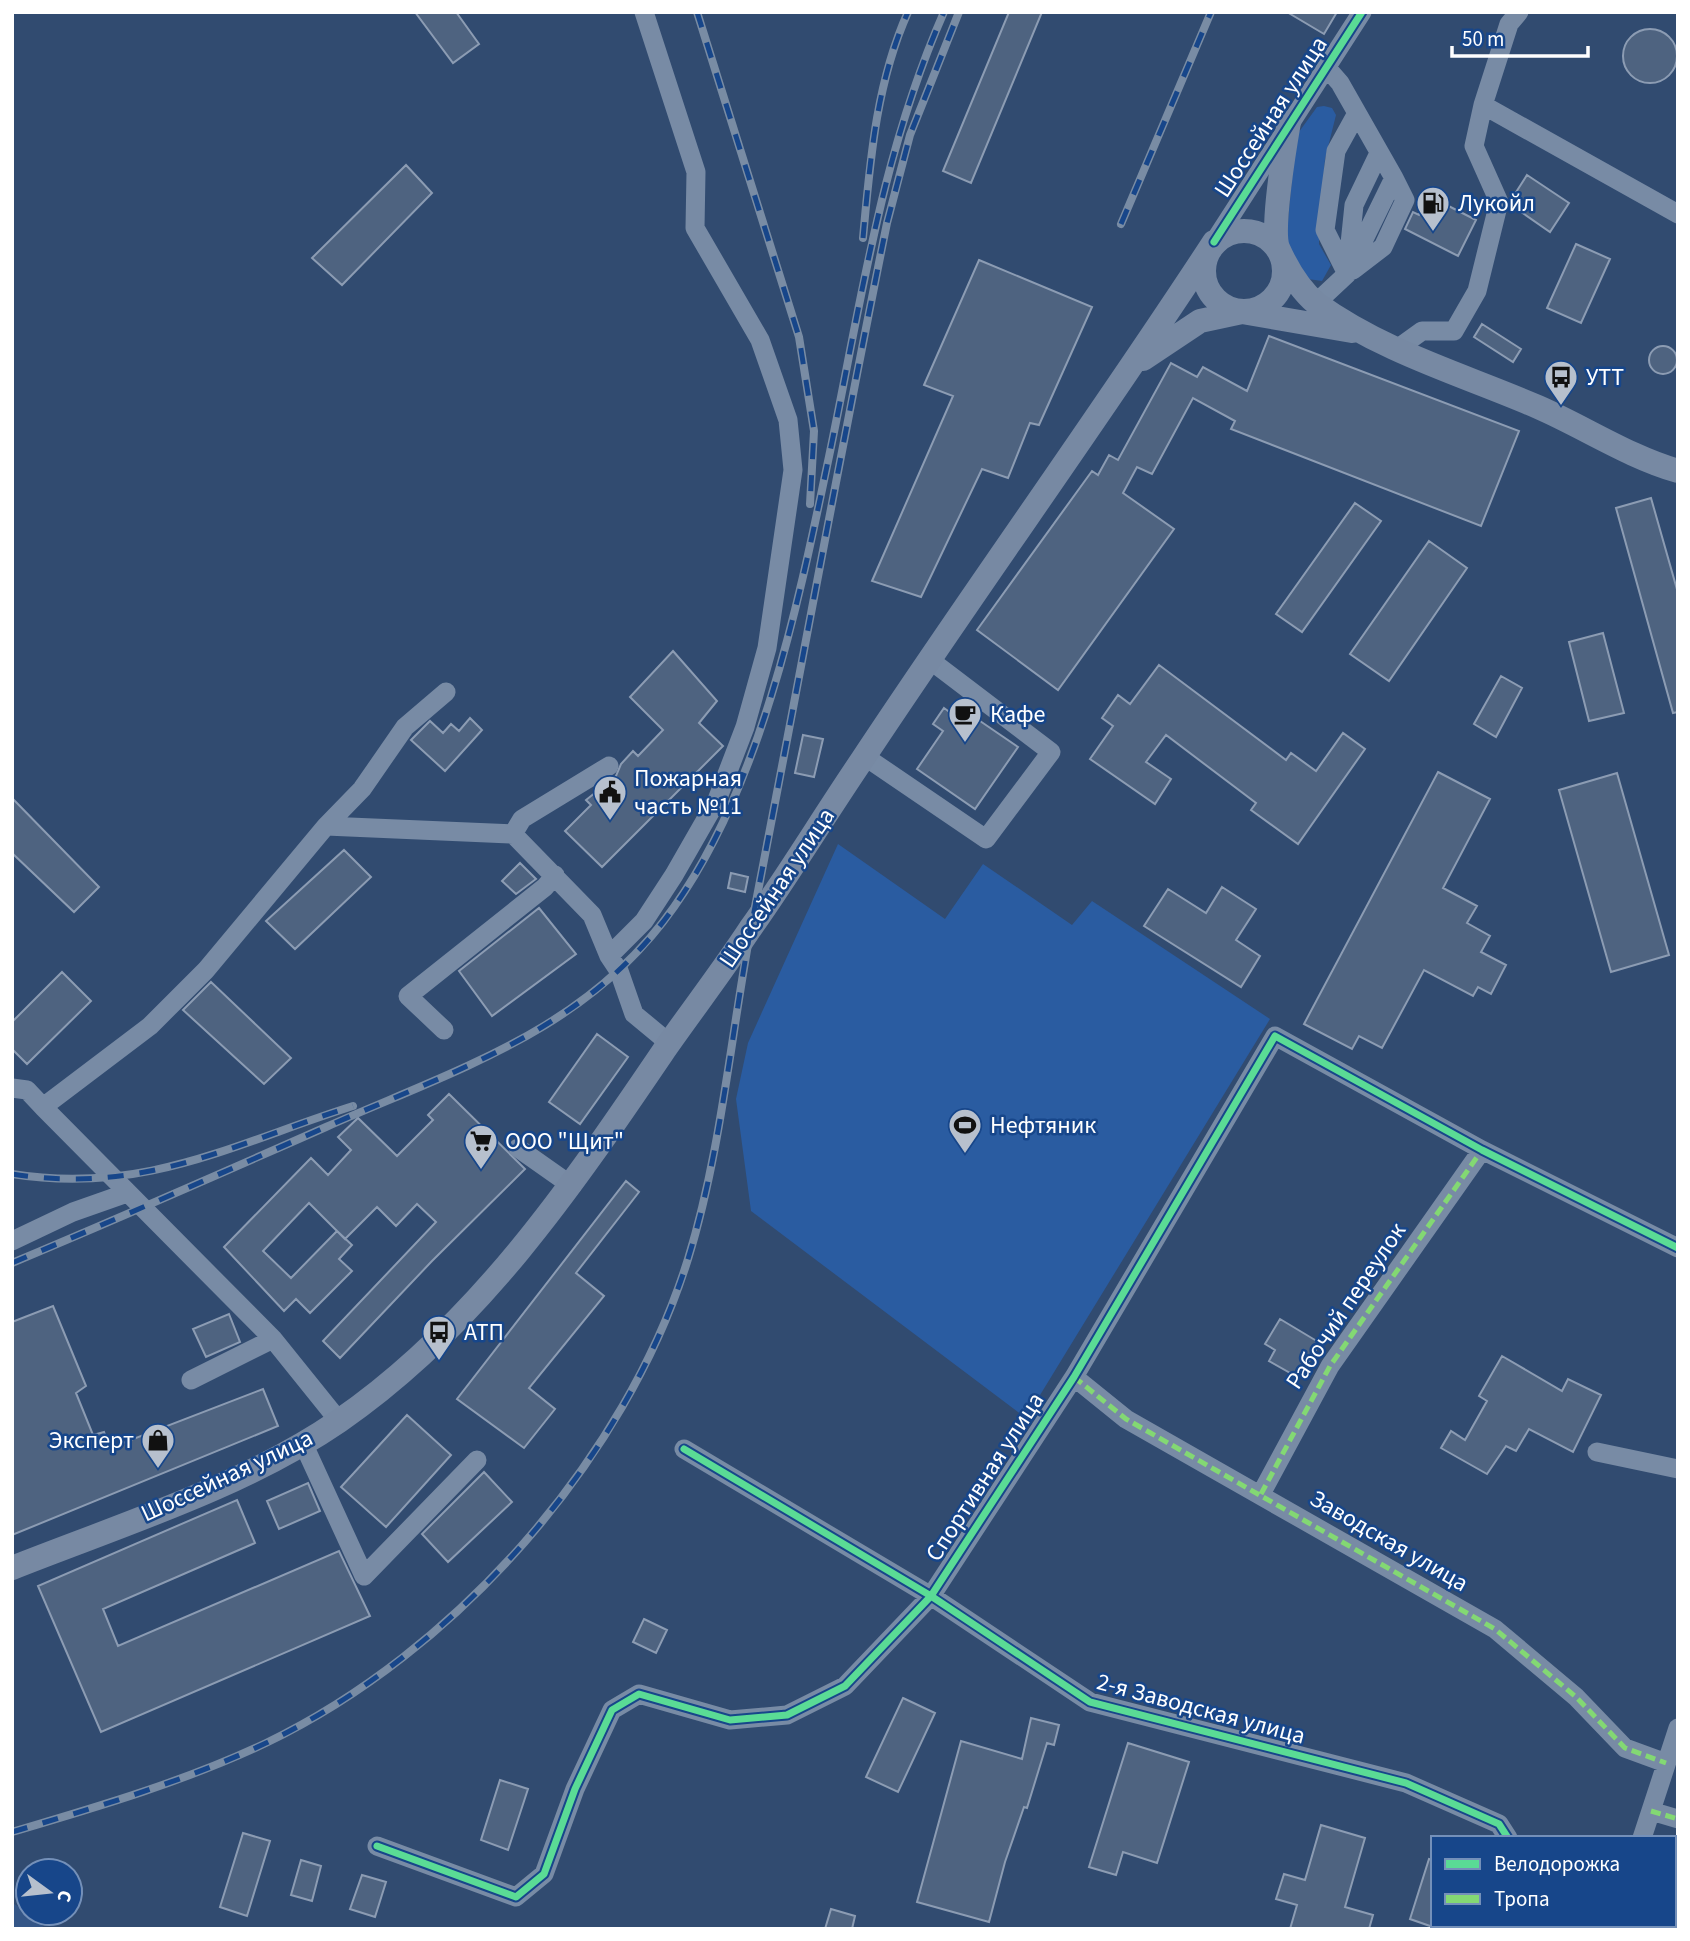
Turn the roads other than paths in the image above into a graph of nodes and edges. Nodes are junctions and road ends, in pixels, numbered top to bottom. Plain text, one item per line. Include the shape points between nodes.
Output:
1 (643, 12) edge
2 (1362, 12) edge
3 (1519, 12) edge
4 (1326, 67) junction
5 (1483, 105) junction
6 (1357, 113) junction
7 (1289, 121) junction
8 (1380, 153) junction
9 (1678, 214) edge
10 (1214, 242) junction
11 (1277, 245) junction
12 (1347, 274) junction
13 (1316, 303) junction
14 (1242, 312) junction
15 (1364, 333) junction
16 (1397, 349) junction
17 (1134, 365) junction
18 (1678, 471) edge
19 (930, 660) junction
20 (446, 692) dead end
21 (864, 756) junction
22 (609, 766) dead end
23 (326, 826) junction
24 (513, 834) junction
25 (555, 875) junction
26 (609, 956) junction
27 (444, 1030) dead end
28 (670, 1043) junction
29 (12, 1088) edge
30 (44, 1107) junction
31 (519, 1148) dead end
32 (1482, 1150) junction
33 (572, 1186) junction
34 (127, 1193) junction
35 (12, 1241) edge
36 (1678, 1248) edge
37 (273, 1339) junction
38 (1074, 1377) junction
39 (191, 1380) dead end
40 (339, 1421) junction
41 (303, 1443) junction
42 (684, 1449) dead end
43 (1597, 1452) dead end
44 (477, 1460) dead end
45 (1678, 1469) edge
46 (1261, 1494) junction
47 (12, 1568) edge
48 (931, 1596) junction
49 (1678, 1728) edge
50 (1666, 1763) junction
51 (1651, 1811) junction
52 (1678, 1819) edge
53 (1507, 1836) edge
54 (1643, 1836) edge
55 (377, 1846) dead end

1 - 26 street via 695,172 695,228 760,340 788,420 793,470 767,648 745,727 717,800 674,875 644,921
2 - 4 street, Шоссейная улица
3 - 5 street via 1509,24
4 - 6 street
4 - 7 street, Шоссейная улица
5 - 9 street
5 - 16 street via 1474,146 1499,202 1477,291 1454,331 1422,331
6 - 8 street
6 - 12 street via 1336,151 1325,230
7 - 10 street, Шоссейная улица
7 - 11 main road
8 - 12 street via 1354,205
8 - 12 street via 1394,178
10 - 11 main road via 1246,230
10 - 14 main road via 1204,273 1208,291 1220,304
10 - 17 main road, Шоссейная улица
11 - 13 main road via 1299,287
11 - 14 main road via 1283,278 1277,293 1266,304
12 - 13 street
13 - 15 main road
14 - 15 main road
14 - 17 main road via 1200,321
15 - 16 main road
16 - 18 main road
17 - 19 main road, Шоссейная улица
19 - 21 main road, Шоссейная улица
19 - 21 street via 1051,752 986,839
20 - 23 street via 405,727 362,789
21 - 28 main road, Шоссейная улица
22 - 24 street via 522,819
23 - 24 street
23 - 30 street via 206,971 150,1026
24 - 25 street
25 - 26 street via 592,915
25 - 27 street via 408,996
26 - 28 street via 620,971 634,1014
28 - 33 main road, Шоссейная улица
29 - 30 street via 27,1090
30 - 34 street
31 - 33 street
32 - 36 street
32 - 38 street, Спортивная улица via 1275,1036
32 - 46 street, Рабочий переулок via 1330,1366
33 - 40 main road, Шоссейная улица via 505,1269 442,1335
34 - 35 street
34 - 37 street
37 - 39 street
37 - 40 street
38 - 46 street, Заводская улица via 1126,1419
38 - 48 street, Спортивная улица
40 - 41 main road, Шоссейная улица
41 - 44 street via 364,1576
41 - 47 main road, Шоссейная улица via 257,1468
42 - 48 street, 2-я Заводская улица
43 - 45 street
46 - 50 street, Заводская улица via 1495,1629 1576,1697 1625,1748
48 - 53 street, 2-я Заводская улица via 1090,1702 1406,1783 1499,1824
48 - 55 street, Спортивная улица via 845,1686 786,1715 730,1720 639,1694 612,1710 575,1789 544,1874 516,1897
49 - 50 street
50 - 51 street
51 - 52 street
51 - 54 street

